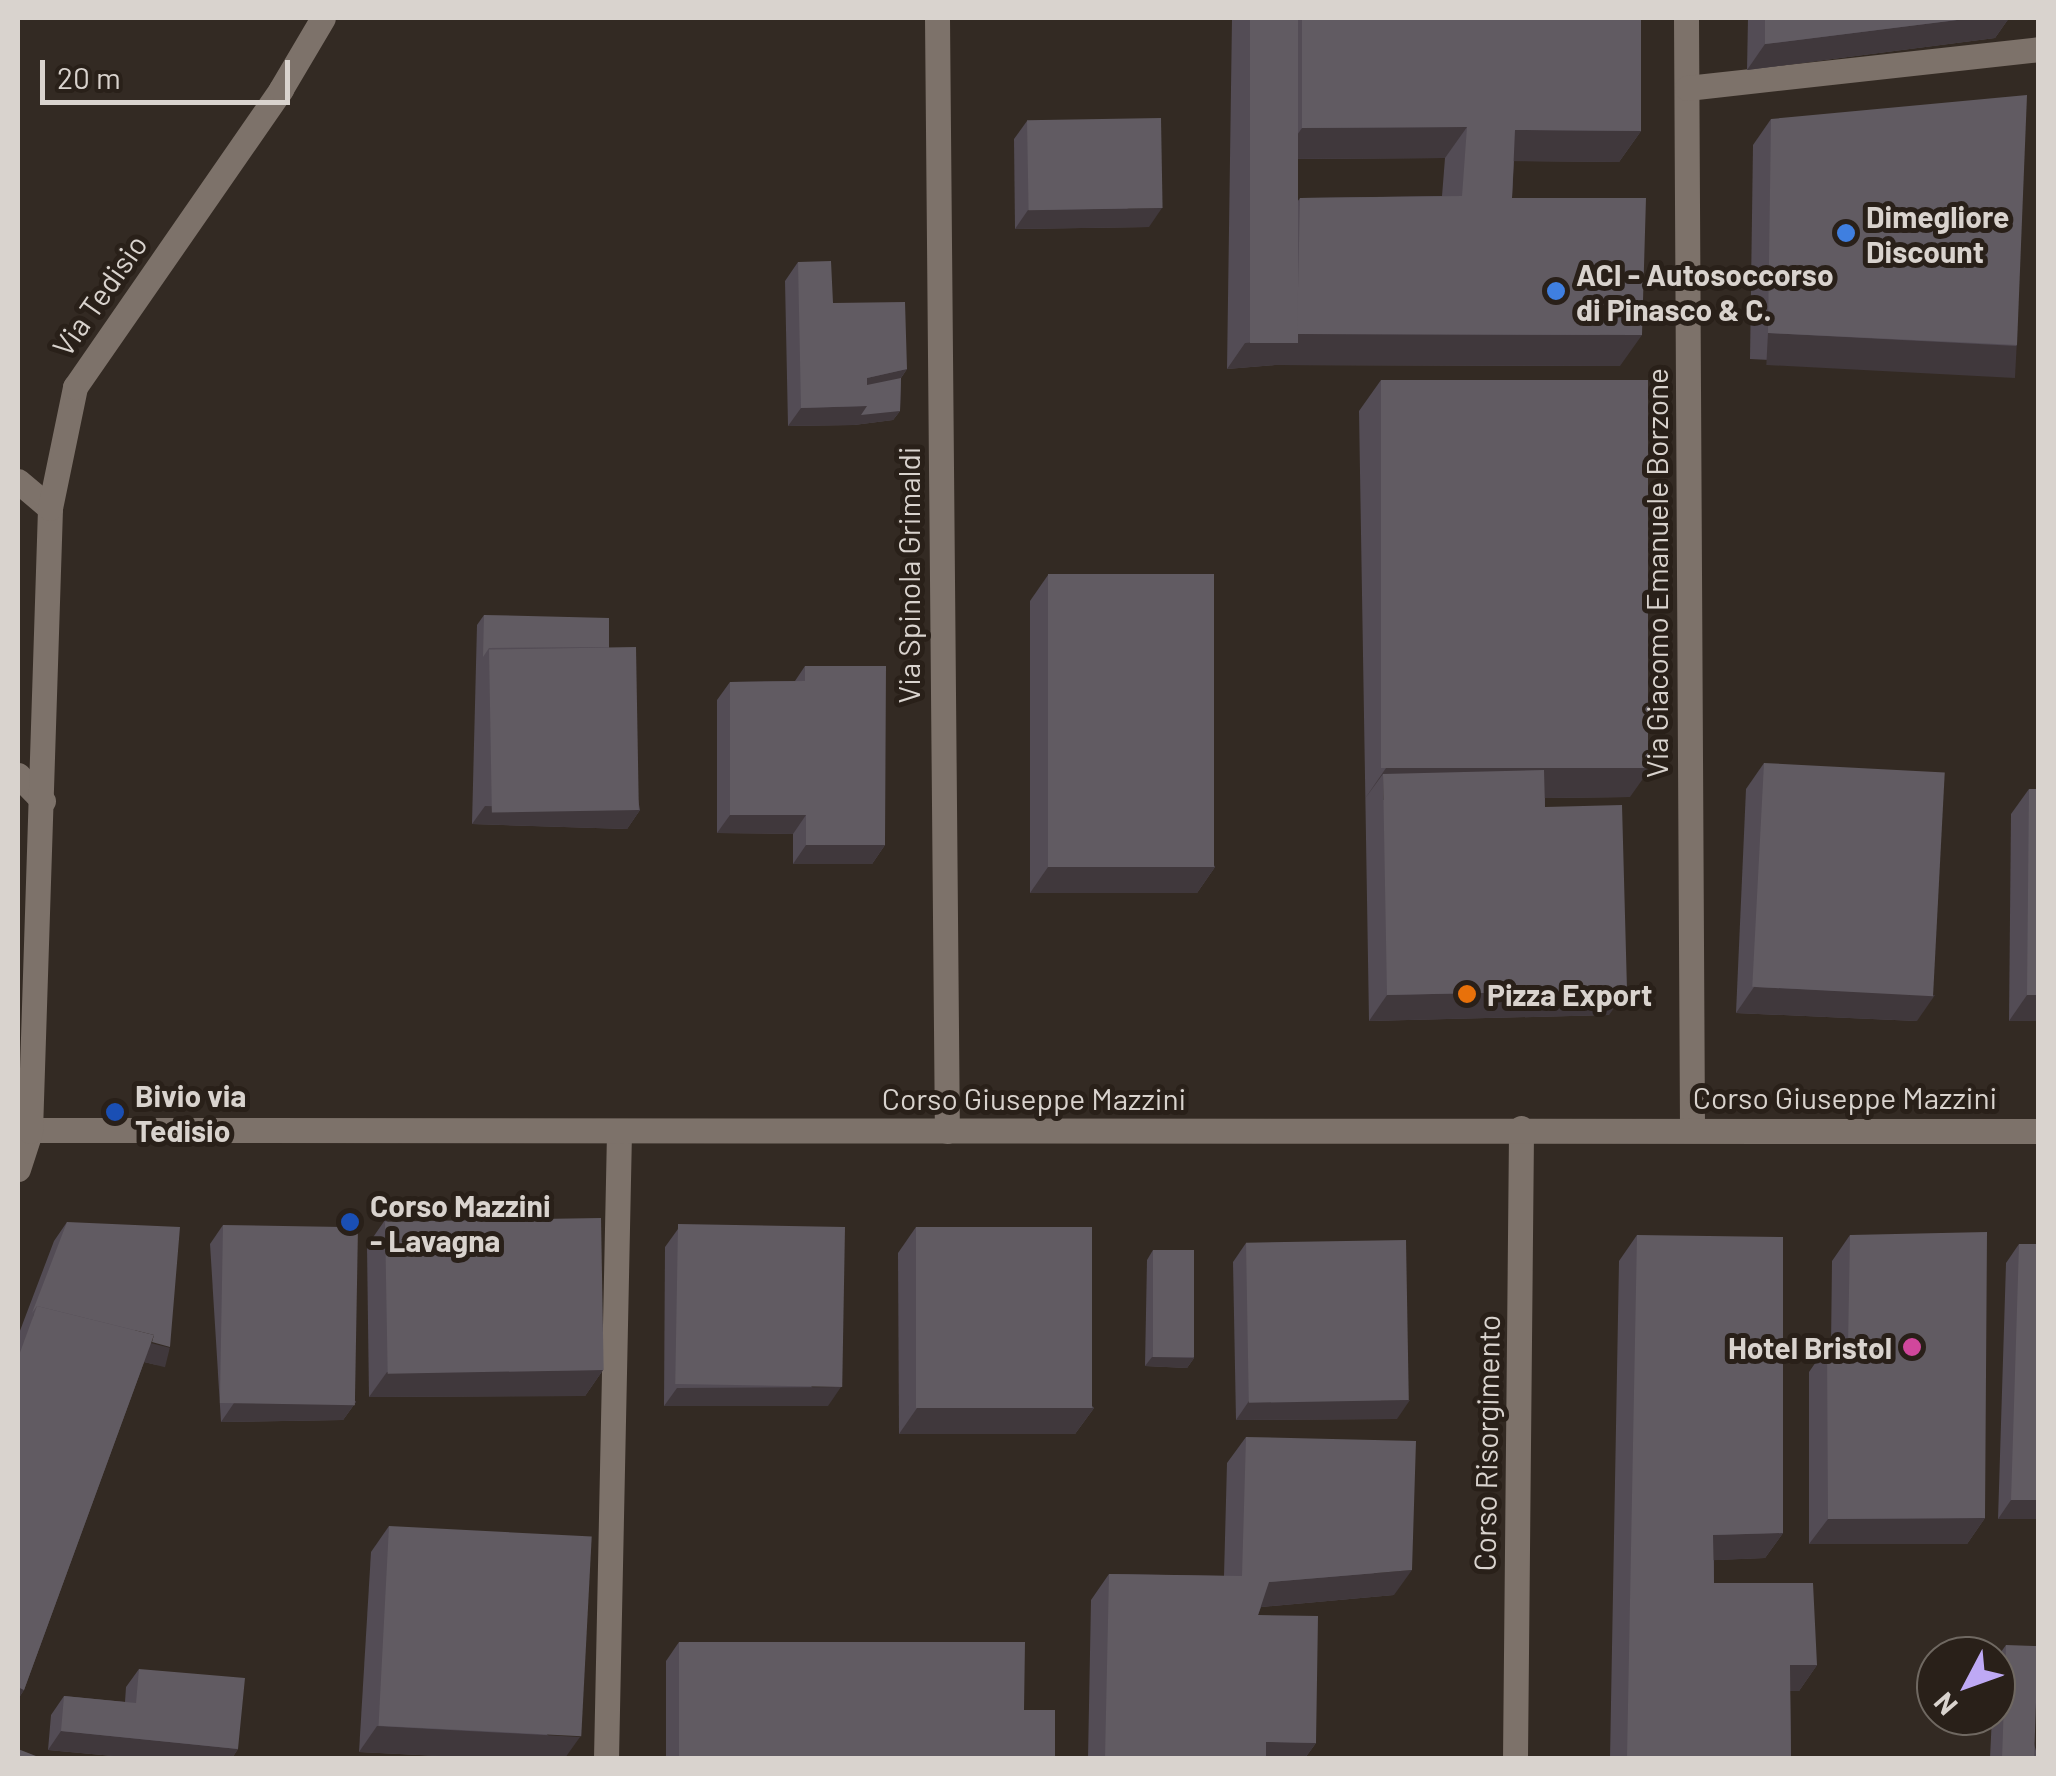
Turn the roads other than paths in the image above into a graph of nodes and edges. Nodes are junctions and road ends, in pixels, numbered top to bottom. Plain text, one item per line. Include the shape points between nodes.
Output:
1 (323, 18) edge
2 (937, 18) edge
3 (1686, 18) edge
4 (2038, 49) edge
5 (1687, 88) junction
6 (18, 481) edge
7 (50, 508) junction
8 (18, 774) edge
9 (44, 801) junction
10 (1521, 1128) junction
11 (1692, 1128) junction
12 (24, 1130) edge
13 (619, 1131) junction
14 (2038, 1131) edge
15 (946, 1132) junction
16 (18, 1168) edge
17 (606, 1758) edge
18 (1515, 1758) edge

1 - 7 street, Via Tedisio via 75,387
2 - 15 street, Via Spinola Grimaldi
3 - 5 street, Via Giacomo Emanuele Borzone
4 - 5 street
5 - 11 street, Via Giacomo Emanuele Borzone
6 - 7 street
7 - 9 street, Via Tedisio
8 - 9 street
9 - 12 street, Via Tedisio
10 - 11 street, Corso Giuseppe Mazzini
10 - 15 street, Corso Giuseppe Mazzini
10 - 18 street, Corso Risorgimento
11 - 14 street, Corso Giuseppe Mazzini
12 - 13 street, Corso Giuseppe Mazzini
12 - 16 street, Via Tedisio
13 - 15 street, Corso Giuseppe Mazzini
13 - 17 street

